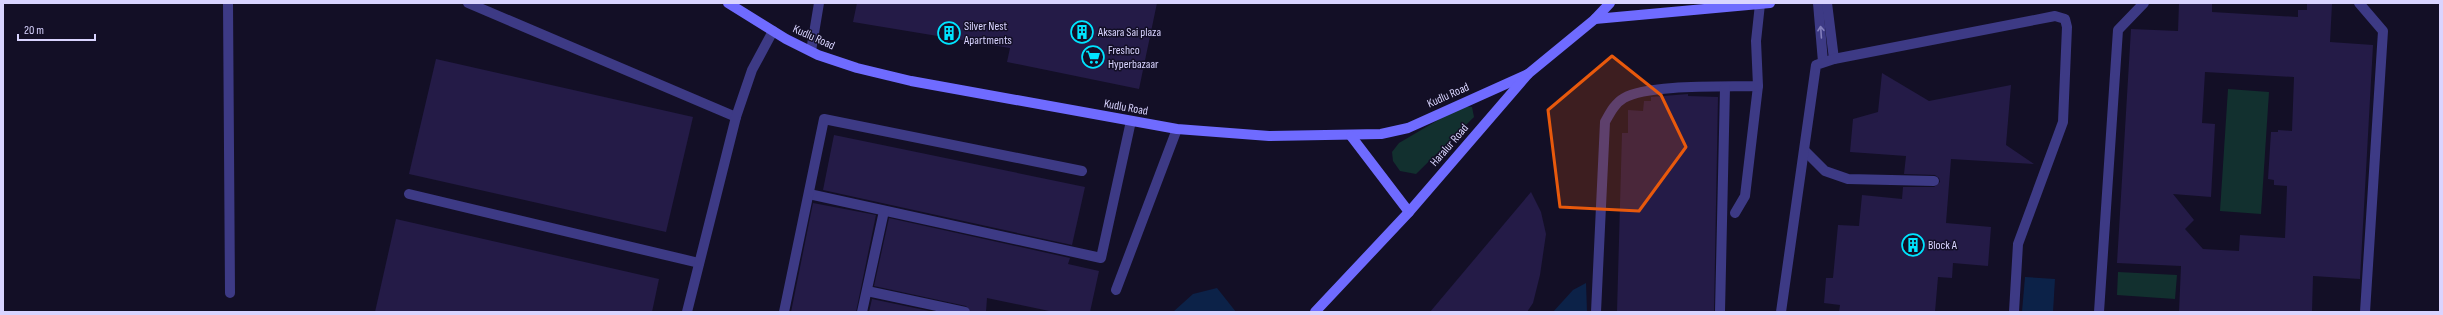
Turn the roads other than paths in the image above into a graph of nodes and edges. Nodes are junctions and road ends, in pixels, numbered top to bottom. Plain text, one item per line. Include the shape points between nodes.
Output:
1 (228, 3) edge
2 (468, 3) edge
3 (728, 3) edge
4 (819, 3) edge
5 (1610, 3) edge
6 (1818, 3) edge
7 (1827, 3) edge
8 (2144, 3) edge
9 (2358, 3) edge
10 (1765, 4) edge
11 (1595, 19) junction
12 (773, 31) junction
13 (811, 51) junction
14 (1834, 59) junction
15 (1823, 62) junction
16 (1528, 74) junction
17 (1758, 86) junction
18 (1725, 87) junction
19 (736, 116) junction
20 (1131, 121) junction
21 (1177, 129) junction
22 (1351, 136) junction
23 (1806, 151) junction
24 (1082, 172) dead end
25 (1934, 181) dead end
26 (409, 194) dead end
27 (809, 194) junction
28 (884, 211) junction
29 (1409, 212) junction
30 (1735, 213) dead end
31 (699, 263) junction
32 (1116, 290) dead end
33 (867, 291) junction
34 (230, 293) dead end
35 (687, 312) edge
36 (784, 312) edge
37 (862, 312) edge
38 (966, 312) edge
39 (1315, 312) edge
40 (1596, 312) edge
41 (1720, 312) edge
42 (1781, 312) edge
43 (2014, 312) edge
44 (2099, 312) edge
45 (2365, 312) edge

1 - 34 street
2 - 19 street
3 - 12 street, Kudlu Road
4 - 13 street
5 - 11 street, Haralur Road
15 -> 6 street
7 - 14 street
8 - 44 street via 2118,30
9 - 45 street via 2382,31
10 - 11 street
10 - 17 street via 1756,41
11 - 16 street, Haralur Road
12 - 13 street, Kudlu Road
12 - 19 street via 752,70
13 - 20 street, Kudlu Road via 857,68 911,81
14 - 15 street
14 - 43 street via 2055,16 2065,18 2068,28 2063,122 2018,244
15 - 23 street via 1816,65
16 - 22 street, Kudlu Road via 1408,128 1381,134
16 - 29 street, Haralur Road
17 - 18 street
17 - 30 street via 1745,196
18 - 40 street via 1644,90 1623,98 1612,109 1605,122 1603,136
18 - 41 street
19 - 31 street
20 - 21 street, Kudlu Road
20 - 28 street via 1101,258
21 - 22 street, Kudlu Road via 1269,136
21 - 32 street
22 - 29 street
23 - 25 street via 1825,172 1848,179
23 - 42 street
24 - 27 street via 824,120
26 - 31 street
27 - 28 street
27 - 36 street
28 - 33 street
29 - 39 street, Haralur Road
31 - 35 street
33 - 37 street
33 - 38 street

